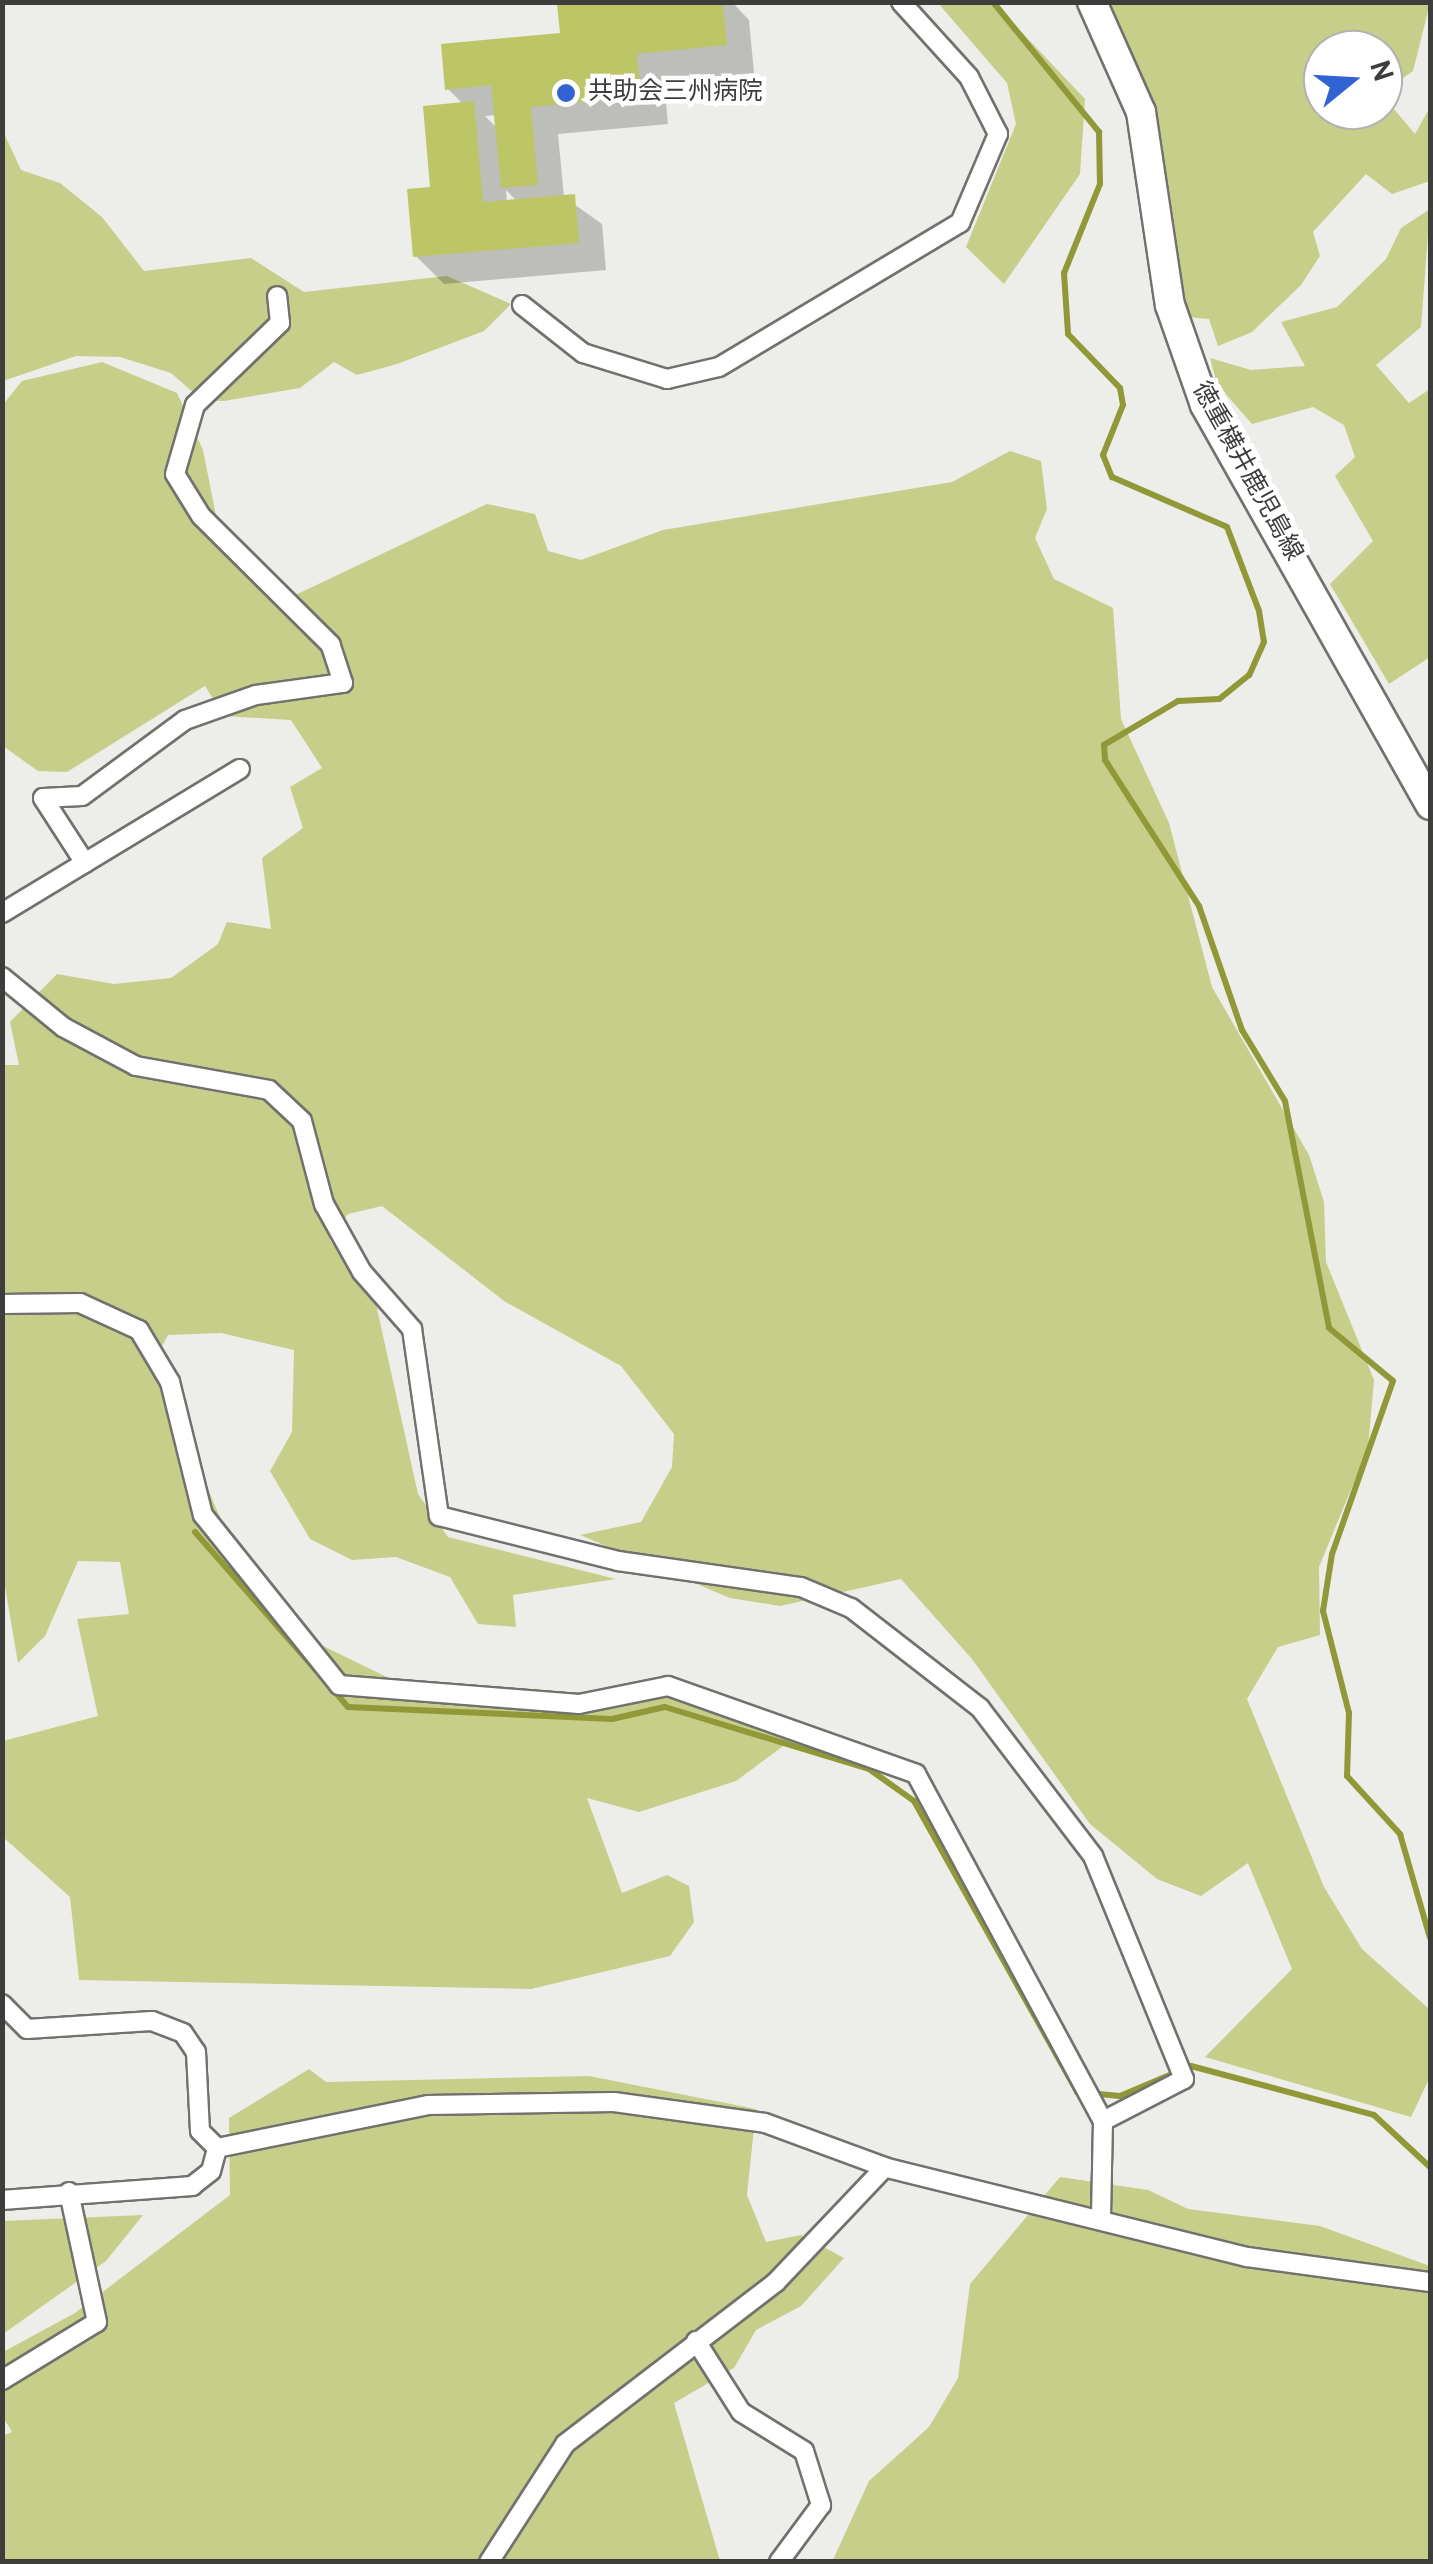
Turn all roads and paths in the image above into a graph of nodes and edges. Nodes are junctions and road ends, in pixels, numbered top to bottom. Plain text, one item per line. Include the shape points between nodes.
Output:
1 (901, 2) edge
2 (1092, 2) edge
3 (277, 296) dead end
4 (522, 305) dead end
5 (240, 769) dead end
6 (1430, 805) edge
7 (85, 863) junction
8 (2, 913) edge
9 (2, 976) edge
10 (2, 1304) edge
11 (2, 2004) edge
12 (1103, 2122) junction
13 (217, 2148) junction
14 (885, 2167) junction
15 (69, 2192) junction
16 (2, 2200) edge
17 (1102, 2217) junction
18 (1430, 2282) edge
19 (696, 2341) junction
20 (2, 2380) edge
21 (490, 2562) edge
22 (779, 2562) edge

1 - 4 street via 969,77 998,134 960,223 719,367 667,379 583,353
2 - 6 main road, 徳重横井鹿児島線 via 1141,112 1178,341 1204,405
3 - 7 street via 280,323 195,405 174,474 201,516 331,645 343,682 256,695 185,720 82,796 43,798
5 - 7 street
7 - 8 street
9 - 12 street via 63,1028 136,1066 269,1090 302,1121 324,1204 362,1272 412,1329 439,1516 618,1560 801,1587 851,1608 980,1708 1092,1856 1184,2080
10 - 12 street via 80,1303 139,1330 170,1382 203,1515 338,1685 579,1704 668,1686 916,1774
11 - 13 street via 27,2029 152,2021 183,2033 196,2052 200,2130
12 - 17 street
13 - 14 street via 428,2105 520,2098 765,2123
13 - 15 street via 211,2171 192,2186
14 - 17 street
14 - 19 street via 776,2282
15 - 16 street
15 - 20 street via 97,2322
17 - 18 street via 1248,2257
19 - 21 street via 565,2444
19 - 22 street via 740,2412 804,2450 821,2505

